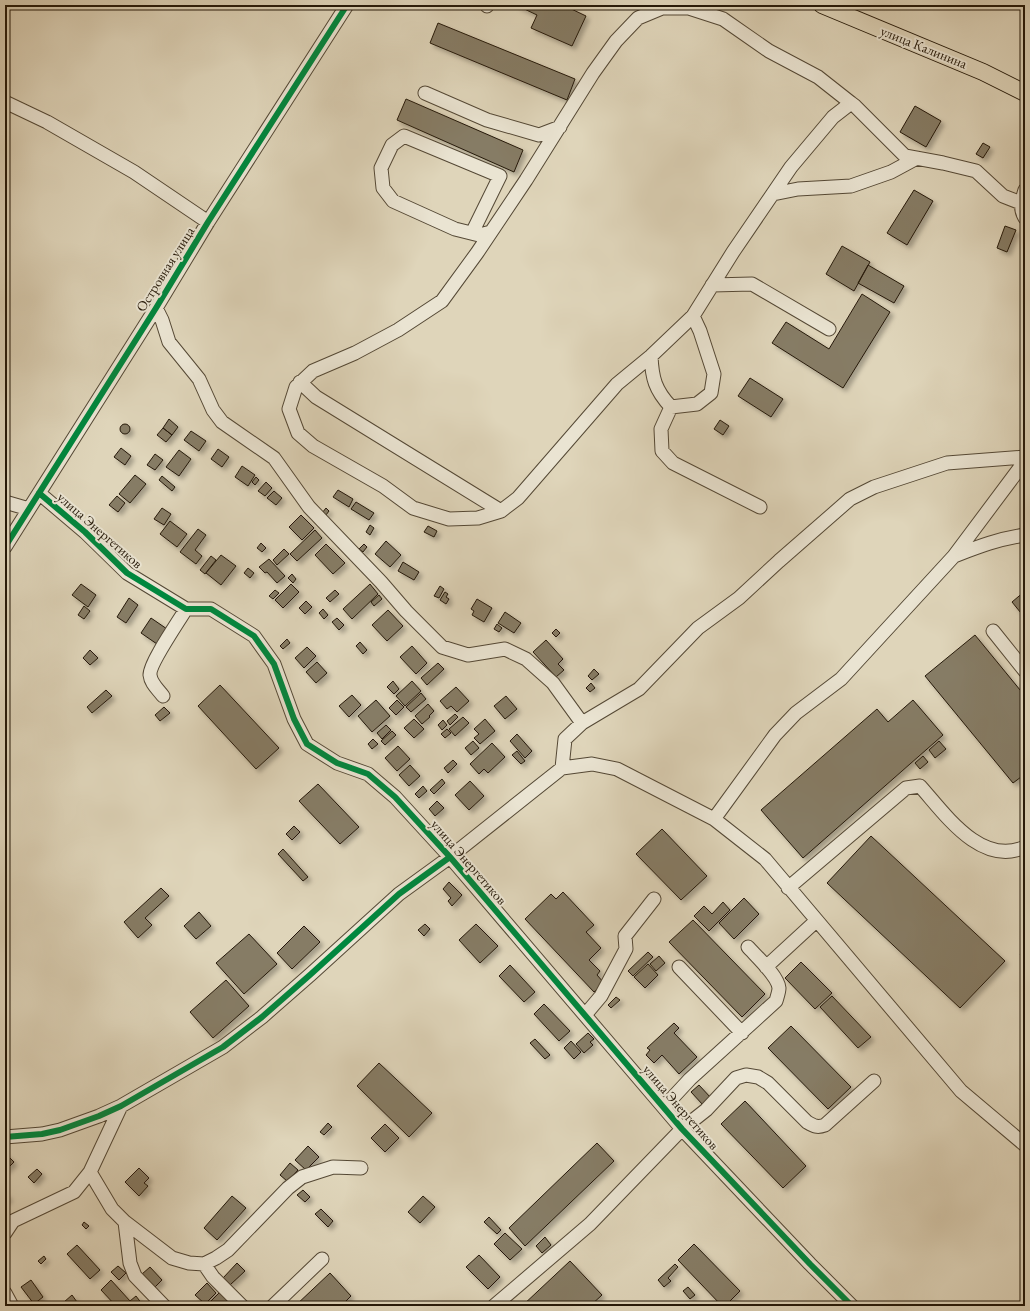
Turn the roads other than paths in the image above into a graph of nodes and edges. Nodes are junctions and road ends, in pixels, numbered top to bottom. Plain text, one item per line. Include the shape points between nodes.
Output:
1 (347, 5) edge
2 (822, 5) edge
3 (647, 9) edge
4 (425, 93) dead end
5 (1025, 93) edge
6 (5, 102) edge
7 (852, 103) junction
8 (560, 127) junction
9 (917, 158) junction
10 (1025, 190) edge
11 (773, 194) junction
12 (1021, 203) junction
13 (1025, 218) edge
14 (208, 222) junction
15 (491, 232) junction
16 (472, 233) junction
17 (712, 285) junction
18 (156, 308) junction
19 (693, 316) junction
20 (829, 329) dead end
21 (651, 356) junction
22 (300, 382) junction
23 (671, 407) junction
24 (1025, 457) edge
25 (1025, 461) edge
26 (39, 493) junction
27 (5, 502) edge
28 (760, 507) dead end
29 (29, 509) junction
30 (501, 511) junction
31 (1025, 535) edge
32 (5, 547) edge
33 (954, 556) junction
34 (186, 609) junction
35 (993, 631) dead end
36 (1025, 671) edge
37 (163, 696) dead end
38 (582, 723) junction
39 (562, 768) junction
40 (714, 819) junction
41 (1025, 847) edge
42 (450, 857) junction
43 (788, 888) junction
44 (654, 899) dead end
45 (816, 921) junction
46 (748, 947) dead end
47 (679, 967) dead end
48 (766, 967) junction
49 (585, 1015) junction
50 (742, 1033) junction
51 (874, 1081) dead end
52 (121, 1106) junction
53 (664, 1107) junction
54 (682, 1129) junction
55 (5, 1137) edge
56 (1025, 1145) edge
57 (361, 1168) dead end
58 (90, 1172) junction
59 (125, 1222) junction
60 (5, 1233) edge
61 (322, 1259) dead end
62 (204, 1264) junction
63 (5, 1293) edge
64 (12, 1306) edge
65 (164, 1306) edge
66 (242, 1306) edge
67 (273, 1306) edge
68 (494, 1306) edge
69 (852, 1306) edge

1 - 14 street, Островная улица
2 - 5 main road, улица Калинина via 983,72
3 - 7 street via 689,8 724,19 769,51 818,77
3 - 8 street via 616,41
4 - 8 street via 487,120 539,135
6 - 14 street via 47,122 134,172
7 - 9 street via 905,156
7 - 11 street via 833,117 791,167
8 - 15 street
9 - 11 street via 891,172 851,186 798,189
9 - 12 street via 976,171 1003,196
10 - 12 street
11 - 17 street
12 - 13 street
14 - 18 street, Островная улица
15 - 16 street via 479,235
15 - 22 street via 442,301 398,330 355,353 313,371
16 - 16 street via 456,229 393,201 383,188 381,168 392,145 404,136 500,176
17 - 19 street
17 - 20 street via 752,284
18 - 26 street, Островная улица
18 - 38 street via 169,342 199,379 213,410 222,422 274,458 309,507 442,647 468,655 505,649 526,659 553,683
19 - 21 street
19 - 23 street via 714,374 711,393 697,404
21 - 23 street via 652,374 662,397
21 - 30 street via 617,384 518,498
22 - 30 street via 316,398
22 - 30 street via 289,409 298,433 313,446 382,486 413,508 449,519 478,518
23 - 28 street via 661,429 662,451 673,463
24 - 38 street via 948,463 874,487 850,500 739,598 698,628 639,689
25 - 33 street
26 - 29 street, Островная улица
26 - 34 street, улица Энергетиков via 128,573
27 - 29 street
29 - 32 street, Островная улица
31 - 33 street via 1001,539
33 - 40 street via 841,679 796,713 775,735
34 - 37 street via 153,663 150,673 152,683
34 - 42 street, улица Энергетиков via 211,609 254,636 274,664 294,719 307,744 337,763 368,774 395,797
35 - 36 street
38 - 39 street via 565,739
39 - 40 street via 592,764 617,769
39 - 42 street
40 - 43 street via 765,859
41 - 43 street via 1006,852 990,849 958,829 920,786 906,788
42 - 49 street, улица Энергетиков
42 - 52 street via 399,894 262,1017 228,1043
43 - 45 street
44 - 49 street via 625,936 626,950 601,996
45 - 48 street
45 - 56 street via 961,1091
46 - 48 street
47 - 50 street
48 - 50 street via 778,982 776,1001
49 - 53 street, улица Энергетиков
50 - 53 street via 690,1079
51 - 54 street via 825,1125 819,1127 807,1122 768,1083 758,1077 746,1075 736,1078 706,1110
52 - 55 street via 60,1130
52 - 58 street
53 - 54 street, улица Энергетиков
54 - 68 street via 590,1224
54 - 69 street, улица Энергетиков
57 - 62 street via 333,1167 302,1177 288,1188 228,1250
58 - 59 street via 112,1209
58 - 60 street via 74,1192 13,1221
59 - 62 street via 172,1258
59 - 65 street via 130,1263 135,1276
61 - 67 street
62 - 66 street via 213,1277
63 - 64 street

